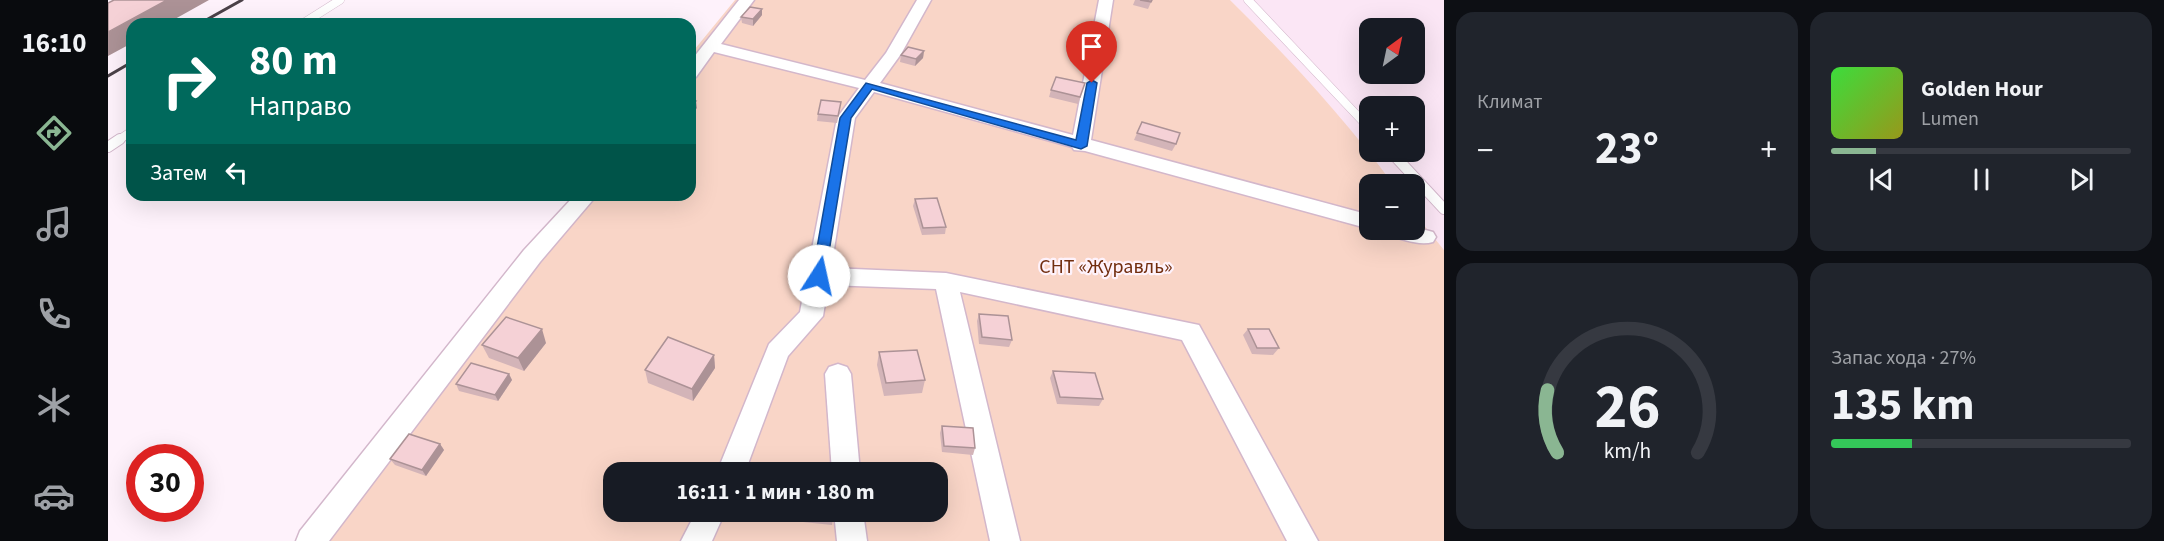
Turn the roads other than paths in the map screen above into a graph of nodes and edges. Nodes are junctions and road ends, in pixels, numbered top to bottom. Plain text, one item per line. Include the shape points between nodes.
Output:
1 (340, 0) edge
2 (747, 0) edge
3 (924, 0) edge
4 (1106, 0) edge
5 (1248, 0) edge
6 (312, 18) edge
7 (712, 47) junction
8 (696, 66) edge
9 (870, 86) junction
10 (1359, 117) edge
11 (126, 135) edge
12 (1081, 146) junction
13 (108, 147) edge
14 (1400, 162) edge
15 (582, 201) edge
16 (1444, 209) edge
17 (1359, 219) edge
18 (819, 276) junction
19 (946, 281) junction
20 (838, 374) dead end
21 (735, 462) edge
22 (845, 462) edge
23 (706, 522) edge
24 (850, 522) edge
25 (311, 541) edge
26 (696, 541) edge
27 (852, 541) edge
28 (1005, 541) edge
29 (1303, 541) edge

1 - 6 lane
2 - 7 street
3 - 9 street
4 - 12 street
5 - 10 lane
7 - 8 street
7 - 9 street
9 - 12 street
9 - 18 street via 846,118
11 - 13 lane
12 - 17 street
14 - 16 lane
15 - 25 street via 532,256
18 - 19 street
18 - 21 street via 811,316 778,351
19 - 28 street
19 - 29 street via 1190,332
20 - 22 street
23 - 26 street
24 - 27 street

